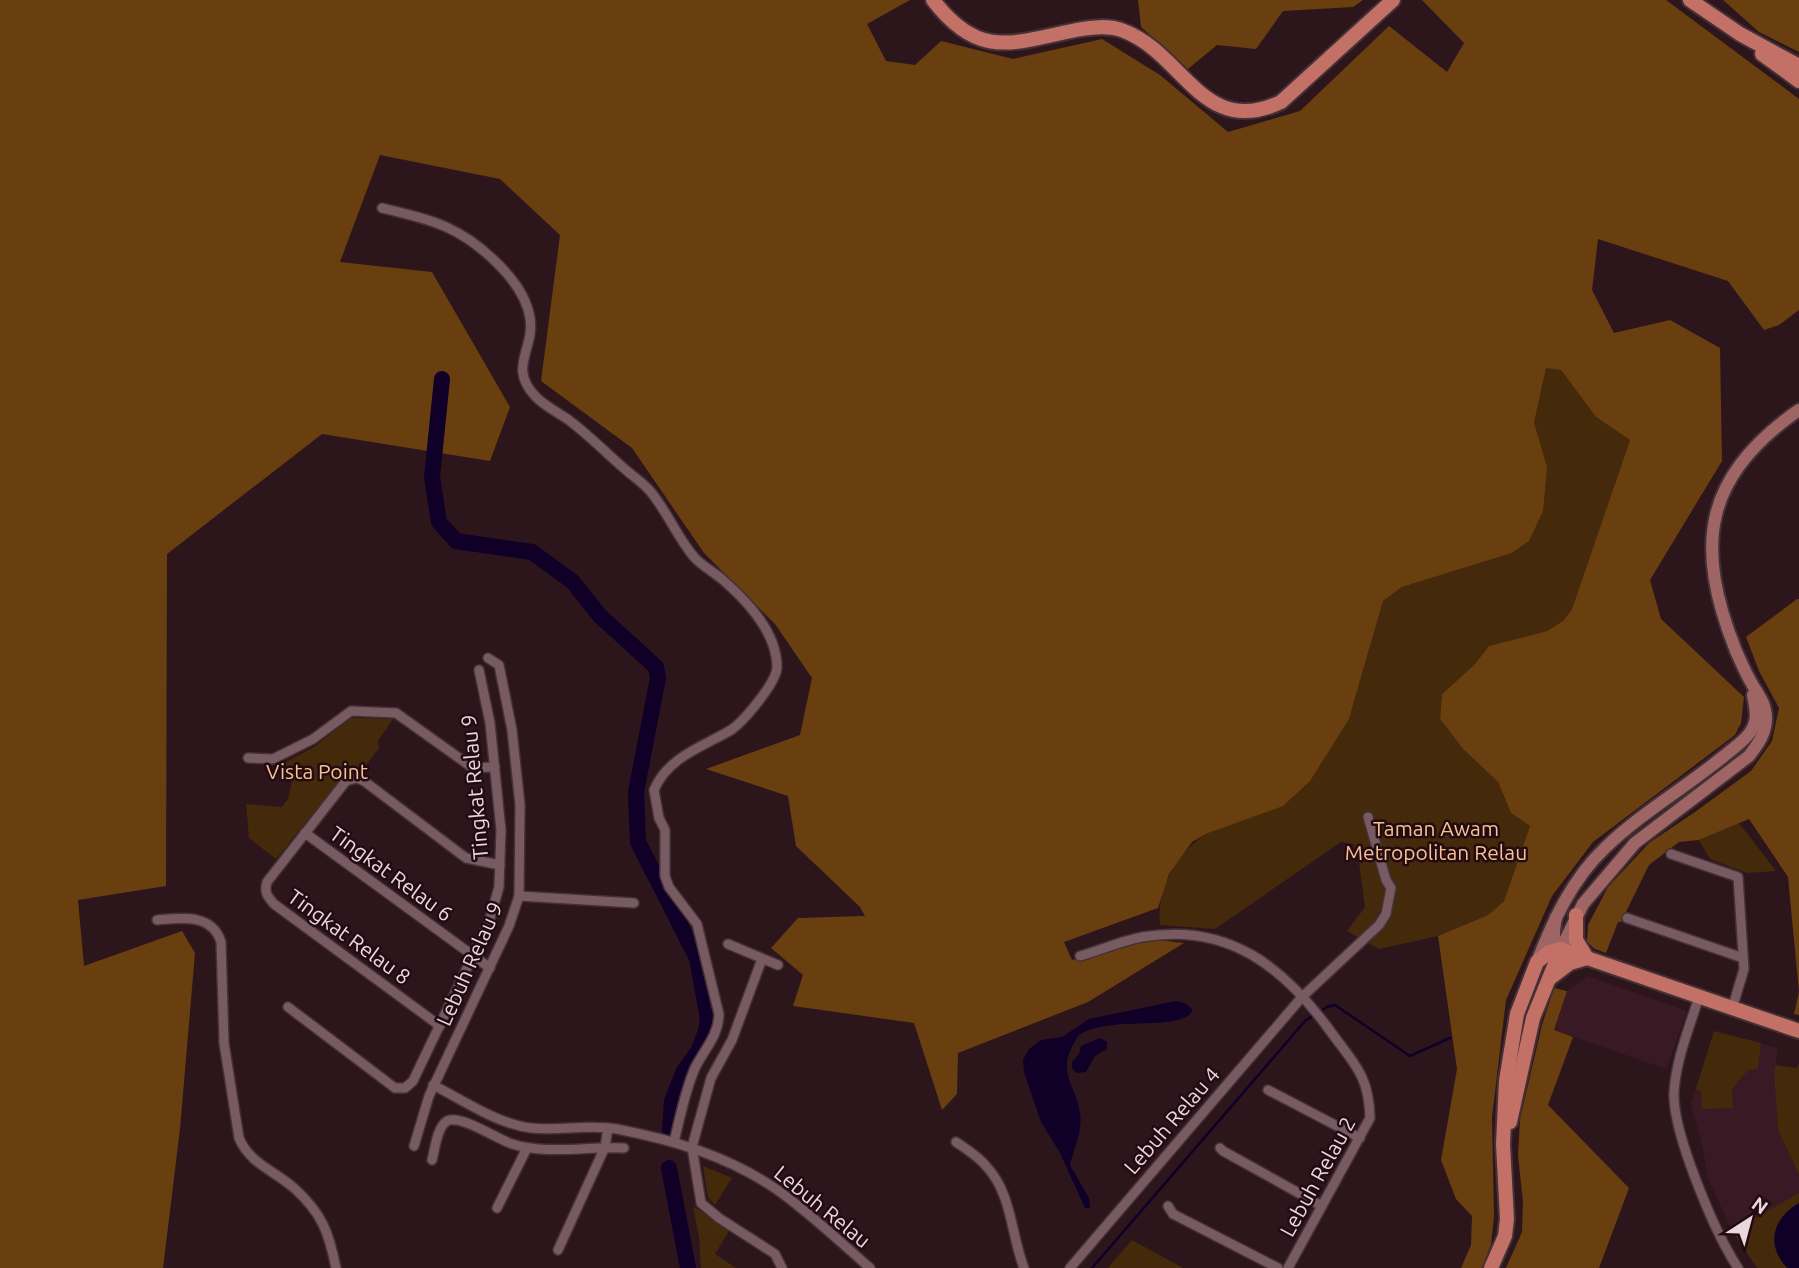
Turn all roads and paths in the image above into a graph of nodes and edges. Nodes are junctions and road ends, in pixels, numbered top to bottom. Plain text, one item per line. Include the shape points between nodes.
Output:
1 (933, 0) edge
2 (1392, 0) edge
3 (1690, 0) edge
4 (1740, 34) junction
5 (1799, 66) edge
6 (1799, 80) edge
7 (382, 208) dead end
8 (1799, 410) edge
9 (488, 658) dead end
10 (479, 670) dead end
11 (1752, 684) junction
12 (248, 758) dead end
13 (495, 767) junction
14 (1368, 817) dead end
15 (305, 833) junction
16 (1671, 854) dead end
17 (500, 865) junction
18 (519, 896) junction
19 (634, 903) dead end
20 (1576, 915) junction
21 (1556, 917) junction
22 (1627, 918) dead end
23 (157, 920) dead end
24 (728, 944) dead end
25 (1561, 949) junction
26 (473, 956) junction
27 (1080, 956) dead end
28 (1587, 958) junction
29 (1743, 958) junction
30 (762, 959) junction
31 (1537, 962) junction
32 (778, 965) dead end
33 (490, 968) junction
34 (1546, 982) junction
35 (1302, 997) junction
36 (1699, 998) junction
37 (288, 1007) dead end
38 (1732, 1009) junction
39 (440, 1026) junction
40 (1799, 1031) edge
41 (433, 1085) junction
42 (1268, 1090) dead end
43 (608, 1128) junction
44 (1360, 1138) junction
45 (674, 1142) junction
46 (956, 1142) dead end
47 (1503, 1144) junction
48 (414, 1146) dead end
49 (605, 1147) junction
50 (692, 1147) junction
51 (527, 1148) junction
52 (624, 1148) dead end
53 (1220, 1148) dead end
54 (432, 1160) dead end
55 (1168, 1206) dead end
56 (1322, 1206) junction
57 (497, 1208) dead end
58 (558, 1250) dead end
59 (337, 1268) edge
60 (782, 1268) edge
61 (870, 1268) edge
62 (1024, 1268) edge
63 (1070, 1268) edge
64 (1278, 1268) edge
65 (1288, 1268) edge
66 (1491, 1268) edge
67 (1738, 1268) edge

1 - 2 main road via 962,31 987,41 1015,42 1091,27 1122,30 1158,52 1210,101 1244,112 1281,102
3 - 4 main road
4 - 5 main road
4 - 6 main road
7 - 45 street via 453,229 499,264 530,316 521,371 529,388 651,492 695,559 746,602 774,648 777,668 771,685 736,726 665,769 654,790 665,830 666,876 697,923 719,1014 715,1034 695,1068
8 - 11 main road via 1744,457 1731,475 1715,519 1713,564 1722,609
9 - 18 street, Lebuh Relau 9 via 499,665 512,730 520,805
10 - 13 street, Tingkat Relau 9
11 - 20 main road via 1766,716 1759,743 1749,756 1635,843
11 - 21 main road via 1756,722 1751,732 1605,848
12 - 13 street via 273,759 313,739 351,711 396,712 473,768
13 - 17 street, Tingkat Relau 9
14 - 35 street, Lebuh Relau 4 via 1391,888 1386,914
15 - 17 street via 346,781 356,778 466,858
15 - 26 street, Tingkat Relau 6
15 - 39 street, Tingkat Relau 8 via 267,882 267,896
16 - 29 street via 1738,877
17 - 26 street, Tingkat Relau 9 via 489,922
18 - 19 street
18 - 33 street, Lebuh Relau 9
20 - 25 main road
20 - 28 main road via 1576,940
21 - 25 main road via 1553,937
21 - 31 main road
22 - 29 street
23 - 59 street via 184,917 211,925 218,932 224,1043 239,1138 244,1150 294,1188 323,1220
24 - 30 street
25 - 28 main road
25 - 31 main road
25 - 34 main road
26 - 33 street, Tingkat Relau 6
26 - 39 street, Tingkat Relau 9
27 - 35 street, Lebuh Relau 2 via 1140,938 1191,935 1247,951 1274,968
28 - 34 main road via 1570,963
28 - 36 main road
29 - 38 street via 1743,978
30 - 32 street
30 - 50 street via 732,1040 711,1078
31 - 47 main road via 1517,1014 1506,1081
33 - 41 street, Lebuh Relau 9
34 - 47 main road via 1532,1018
35 - 44 street, Lebuh Relau 2 via 1364,1078 1370,1118
35 - 63 street, Lebuh Relau 4
36 - 38 main road
36 - 67 street via 1676,1073 1674,1104 1691,1164 1720,1238
37 - 39 street, Tingkat Relau 9 via 395,1088 405,1088 413,1081
38 - 40 main road
41 - 43 street, Lebuh Relau via 527,1128
41 - 48 street, Lebuh Relau 9
42 - 44 street
43 - 45 street, Lebuh Relau
43 - 49 street
44 - 56 street, Lebuh Relau 2
45 - 50 street, Lebuh Relau
46 - 62 street via 994,1175
47 - 66 main road via 1507,1219
49 - 51 street
49 - 52 street
49 - 58 street
50 - 60 street via 701,1203 775,1254
50 - 61 street, Lebuh Relau via 774,1187
51 - 54 street via 458,1119 450,1120 442,1126
51 - 57 street
53 - 56 street
55 - 64 street via 1173,1214
56 - 65 street, Lebuh Relau 2

